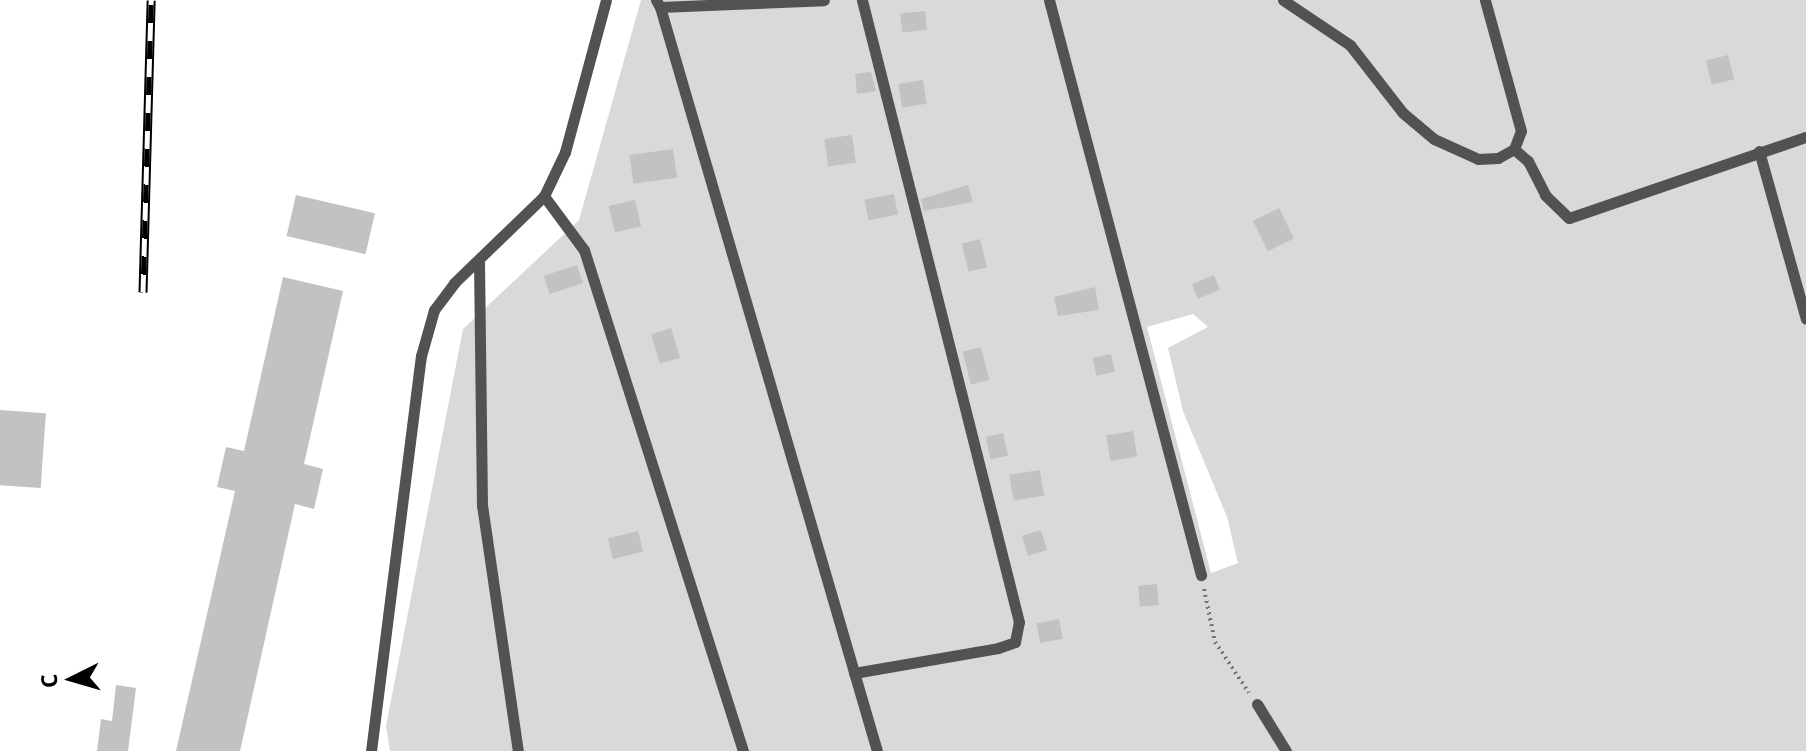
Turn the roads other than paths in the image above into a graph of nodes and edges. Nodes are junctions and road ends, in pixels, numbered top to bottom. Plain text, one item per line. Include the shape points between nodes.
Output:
1 (606, 0) edge
2 (824, 0) edge
3 (862, 0) edge
4 (1049, 0) edge
5 (1283, 0) edge
6 (1485, 0) edge
7 (658, 3) edge
8 (1806, 137) edge
9 (1514, 149) junction
10 (1759, 151) junction
11 (544, 196) junction
12 (479, 261) junction
13 (1806, 319) edge
14 (1201, 575) road end
15 (854, 673) junction
16 (1257, 704) road end
17 (371, 751) edge
18 (518, 751) edge
19 (743, 751) edge
20 (877, 751) edge
21 (1286, 751) edge

1 - 11 lane via 565,152
2 - 7 lane
3 - 15 lane via 1019,622 1015,642 998,648
4 - 14 lane
5 - 9 lane via 1350,45 1403,113 1434,139 1478,159 1498,158
6 - 9 lane via 1520,111 1521,131
7 - 15 lane
8 - 10 lane
9 - 10 lane via 1528,161 1545,195 1569,218
10 - 13 lane
11 - 12 lane
11 - 19 lane via 584,250
12 - 17 lane via 434,310 421,356
12 - 18 lane via 482,505
15 - 20 lane
16 - 21 lane

